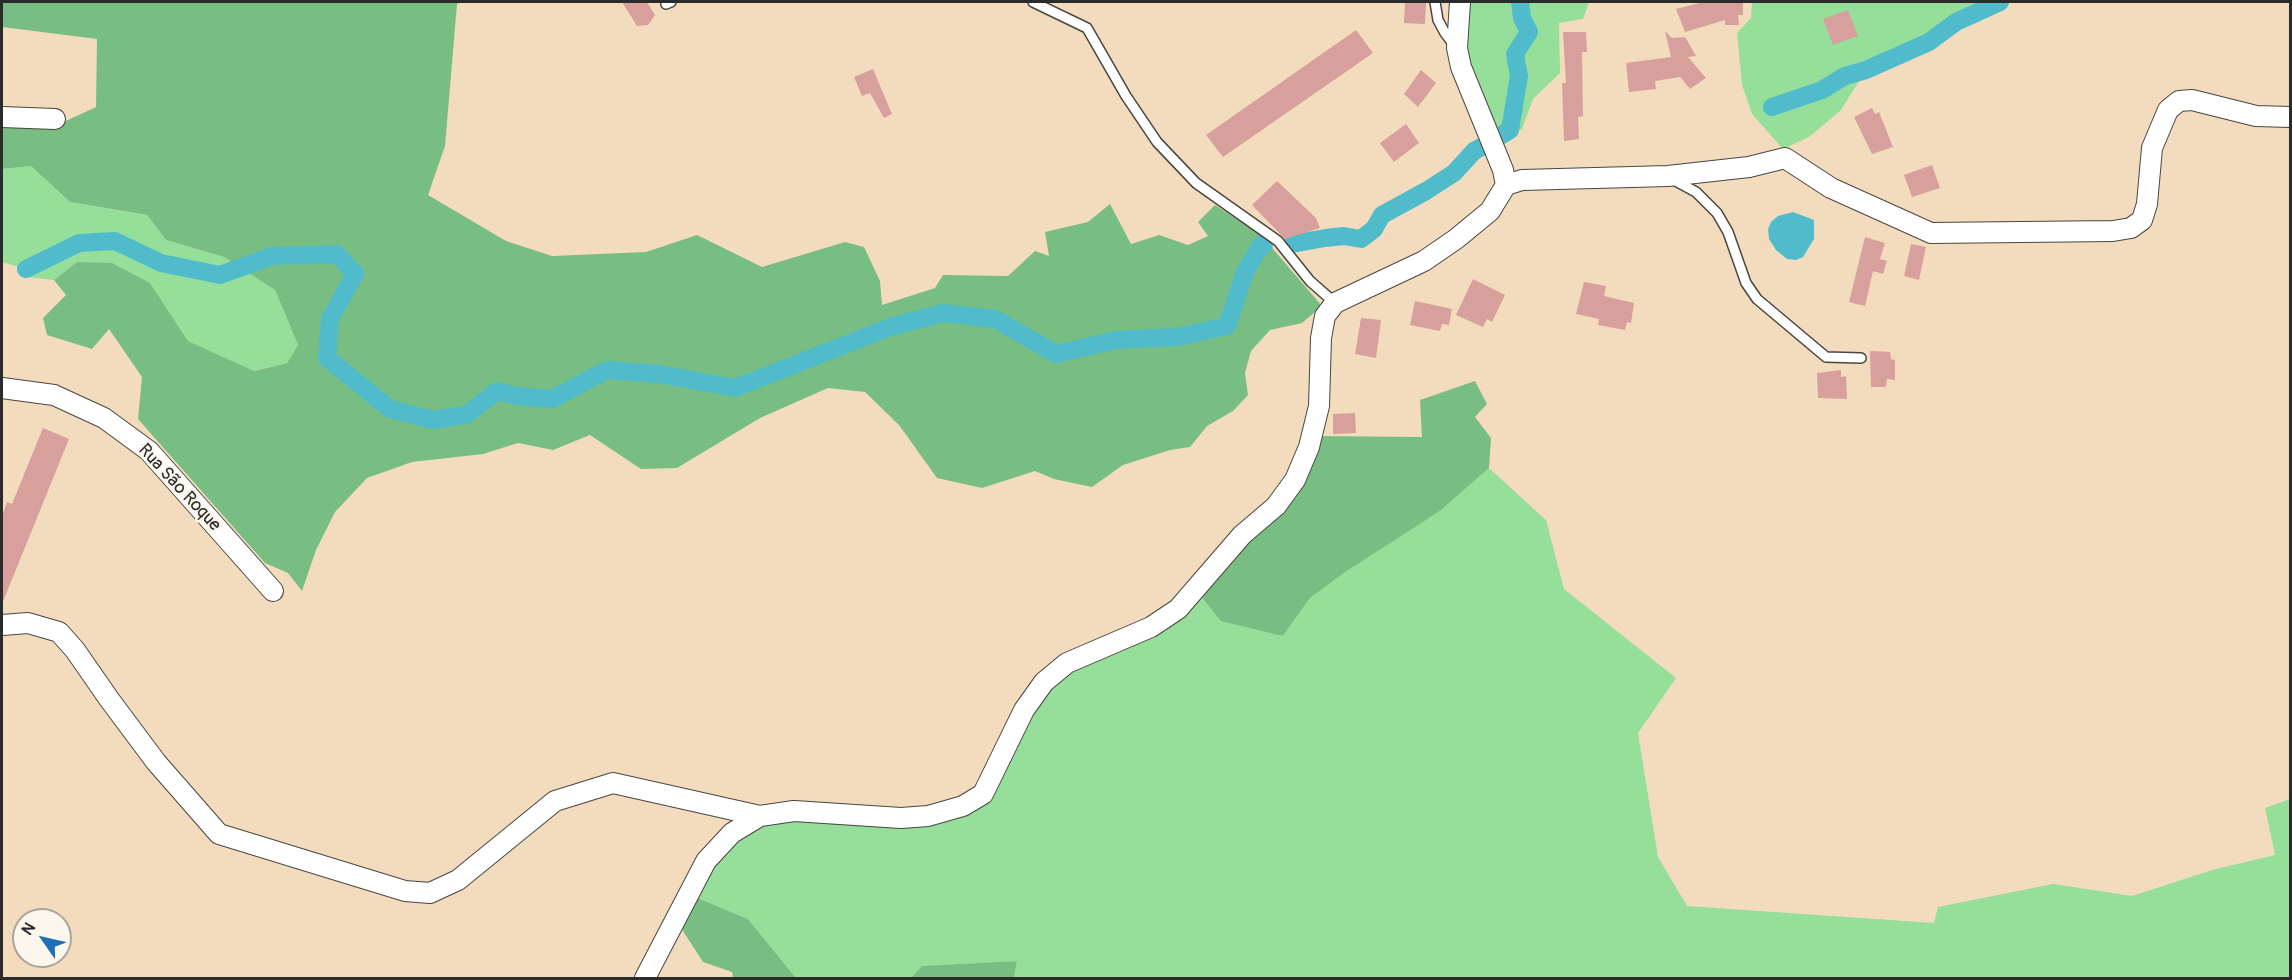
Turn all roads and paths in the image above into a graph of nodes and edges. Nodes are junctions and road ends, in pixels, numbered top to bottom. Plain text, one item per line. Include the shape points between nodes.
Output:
1 (1033, 2) edge
2 (1435, 2) edge
3 (1460, 2) edge
4 (1457, 48) junction
5 (2, 117) edge
6 (2290, 117) edge
7 (55, 119) dead end
8 (1668, 176) junction
9 (1506, 185) junction
10 (1335, 303) junction
11 (1861, 358) dead end
12 (2, 388) edge
13 (273, 591) dead end
14 (2, 626) edge
15 (760, 816) junction
16 (645, 978) edge

1 - 10 lane via 1087,28 1157,142 1196,183 1278,241 1310,281
2 - 4 lane via 1438,20
3 - 4 street
4 - 9 street
5 - 7 street
6 - 8 street via 2256,116 2192,100 2179,101 2168,110 2152,148 2142,220 2131,228 2113,231 1931,233 1831,188 1785,158 1749,167
8 - 9 street via 1522,180
8 - 11 lane via 1696,192 1717,213 1746,283 1757,299 1826,357
9 - 10 street via 1490,211 1448,245 1424,261
10 - 15 street via 1325,316 1321,338 1317,416 1295,480 1178,609 1151,627 1067,663 1044,682 1024,710 983,794 963,806 928,816 901,818 794,811
12 - 13 street, Rua São Roque via 54,395 104,418 149,451
14 - 15 street via 28,623 59,632 156,762 219,834 405,891 430,893 458,880 555,801 613,783
15 - 16 street via 732,833 706,861

